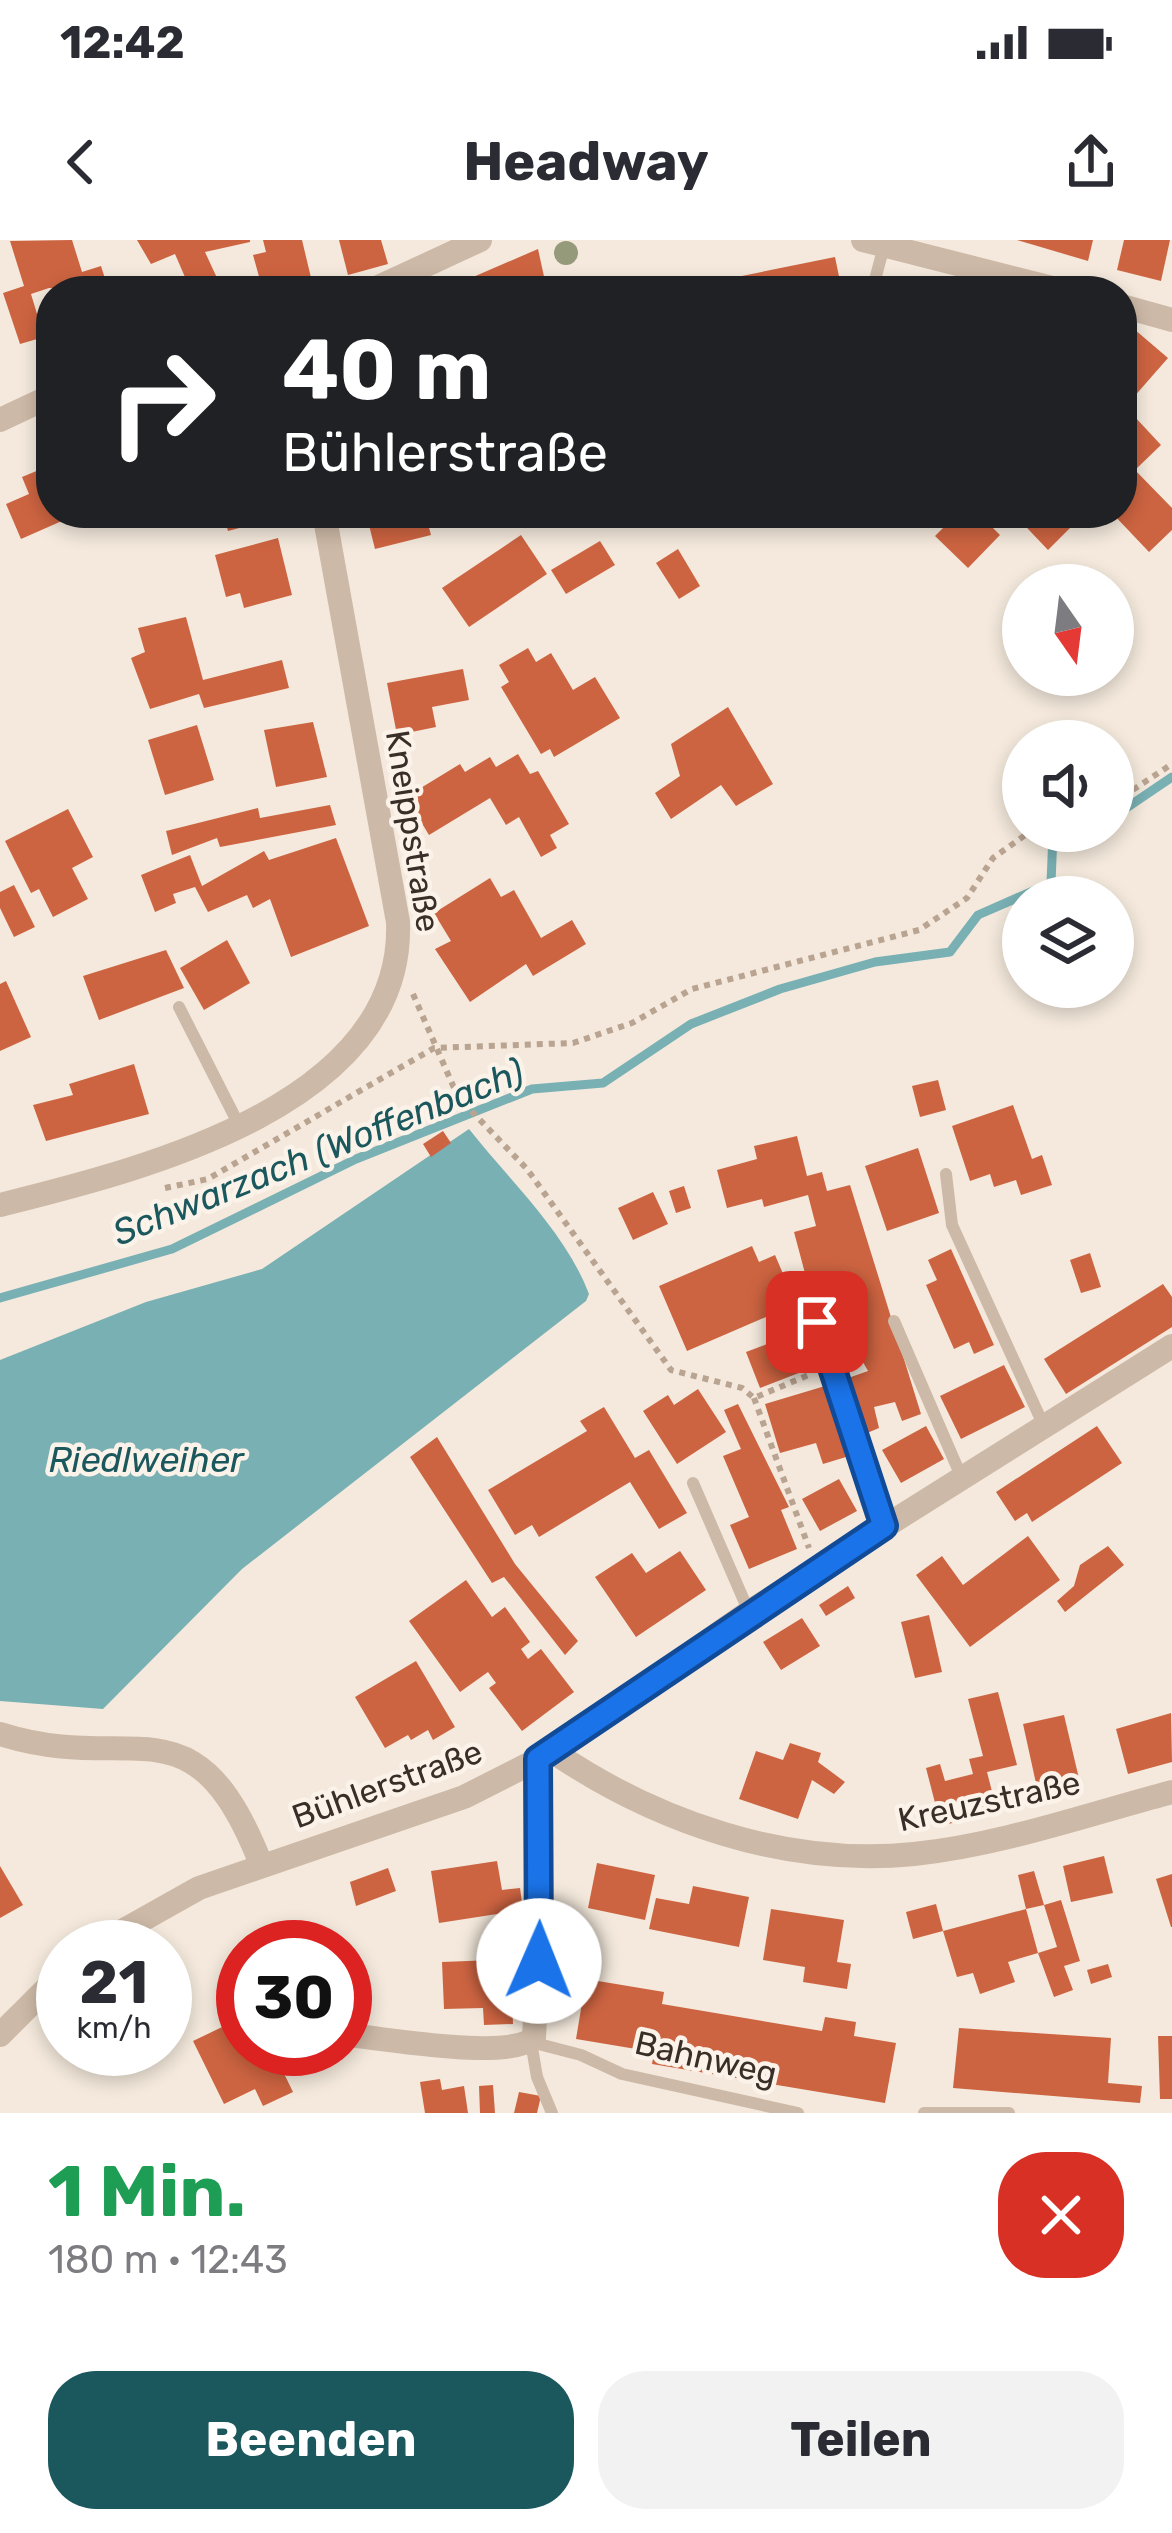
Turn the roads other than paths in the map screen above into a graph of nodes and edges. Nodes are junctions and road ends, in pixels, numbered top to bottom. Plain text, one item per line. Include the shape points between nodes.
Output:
1 (481, 240) edge
2 (873, 243) edge
3 (403, 276) edge
4 (872, 276) edge
5 (1004, 276) edge
6 (1137, 310) edge
7 (1172, 320) edge
8 (36, 403) edge
9 (0, 421) edge
10 (328, 528) edge
11 (179, 1007) dead end
12 (241, 1130) junction
13 (946, 1174) dead end
14 (0, 1204) edge
15 (894, 1321) dead end
16 (817, 1322) dead end
17 (1172, 1346) edge
18 (1043, 1424) junction
19 (961, 1476) junction
20 (693, 1483) dead end
21 (884, 1526) junction
22 (749, 1612) junction
23 (0, 1734) edge
24 (545, 1755) junction
25 (1172, 1792) edge
26 (261, 1864) junction
27 (138, 1920) edge
28 (36, 1999) edge
29 (0, 2035) edge
30 (372, 2037) edge
31 (531, 2042) junction
32 (552, 2113) edge
33 (798, 2113) edge
34 (924, 2113) edge
35 (1009, 2113) edge

1 - 3 street
2 - 4 lane
2 - 5 street
6 - 7 street
8 - 9 street
10 - 12 street, Kneippstraße via 400,960 383,1001 349,1045 279,1108
11 - 12 lane
12 - 14 street, Kneippstraße
13 - 18 lane via 952,1225
15 - 19 lane
16 - 21 street
17 - 18 street, Bühlerstraße
18 - 19 street, Bühlerstraße
19 - 21 street, Bühlerstraße
20 - 22 lane
21 - 22 street, Bühlerstraße
22 - 24 street, Bühlerstraße
23 - 26 street via 190,1759 225,1789
24 - 25 street, Kreuzstraße via 680,1818 771,1846 844,1856 951,1849
24 - 26 street, Bühlerstraße via 464,1796
24 - 31 street
26 - 27 street, Bühlerstraße
28 - 29 street
30 - 31 street, Bahnweg via 488,2048
31 - 32 lane
31 - 33 lane, Bahnweg via 622,2074
34 - 35 lane

